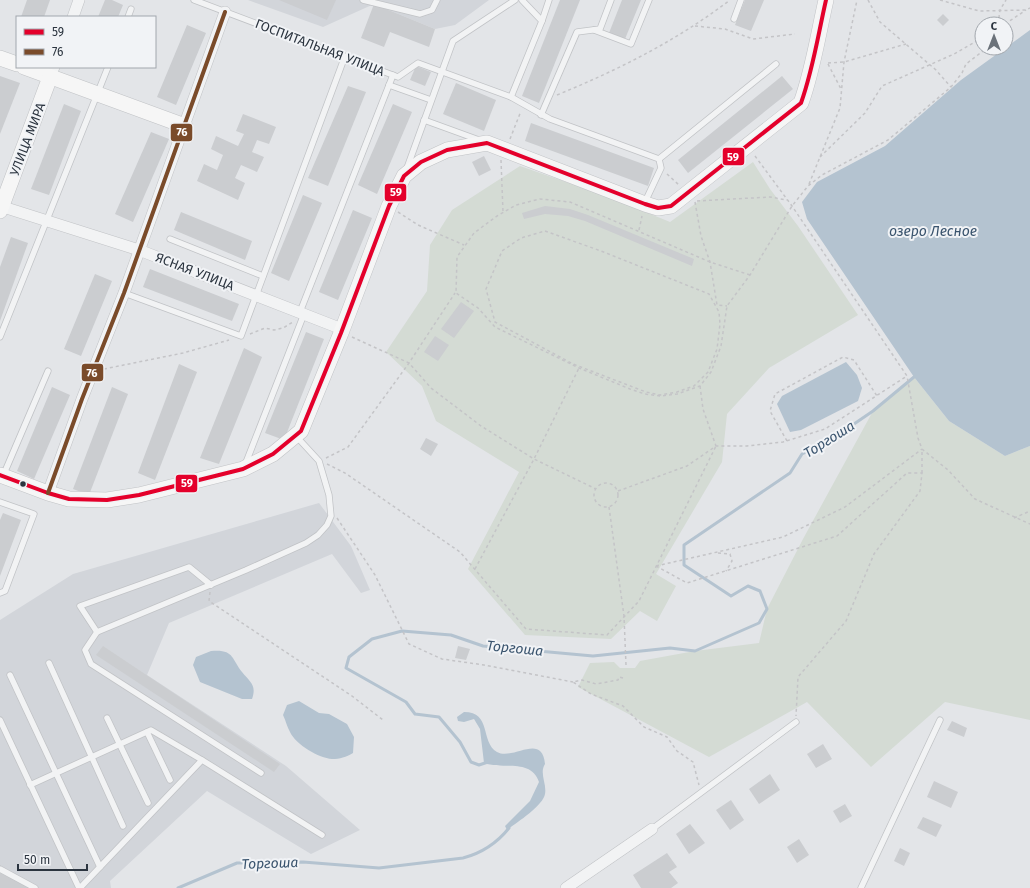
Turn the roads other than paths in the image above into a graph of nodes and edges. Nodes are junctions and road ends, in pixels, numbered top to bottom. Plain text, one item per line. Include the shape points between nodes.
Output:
1 (79, 0) edge
2 (194, 0) edge
3 (362, 0) edge
4 (437, 0) edge
5 (515, 0) edge
6 (522, 0) edge
7 (550, 0) edge
8 (611, 0) edge
9 (649, 0) edge
10 (741, 0) edge
11 (826, 0) edge
12 (131, 10) dead end
13 (225, 12) junction
14 (73, 16) edge
15 (128, 16) edge
16 (734, 19) dead end
17 (542, 21) junction
18 (594, 30) junction
19 (345, 56) junction
20 (0, 58) edge
21 (16, 64) edge
22 (776, 64) dead end
23 (30, 68) edge
24 (108, 68) edge
25 (442, 71) junction
26 (52, 72) edge
27 (392, 75) junction
28 (389, 85) junction
29 (97, 94) junction
30 (511, 97) junction
31 (431, 100) junction
32 (541, 115) junction
33 (424, 120) junction
34 (185, 126) junction
35 (487, 143) junction
36 (658, 159) junction
37 (404, 176) junction
38 (644, 204) junction
39 (1, 208) edge
40 (46, 219) junction
41 (170, 239) dead end
42 (139, 250) junction
43 (263, 276) junction
44 (124, 293) junction
45 (256, 295) junction
46 (302, 315) junction
47 (344, 332) junction
48 (0, 337) edge
49 (48, 371) dead end
50 (296, 436) junction
51 (244, 469) junction
52 (2, 475) edge
53 (48, 493) junction
54 (0, 502) edge
55 (210, 585) junction
56 (0, 593) edge
57 (97, 632) junction
58 (49, 663) dead end
59 (10, 675) dead end
60 (107, 718) dead end
61 (0, 720) edge
62 (940, 720) dead end
63 (796, 722) road end
64 (147, 732) junction
65 (119, 744) junction
66 (92, 757) junction
67 (202, 760) junction
68 (55, 773) junction
69 (261, 773) dead end
70 (170, 780) dead end
71 (30, 785) junction
72 (148, 803) dead end
73 (123, 826) dead end
74 (652, 829) joint
75 (322, 835) dead end
76 (100, 867) junction
77 (0, 869) edge
78 (35, 888) edge
79 (79, 888) edge
80 (566, 888) edge
81 (861, 888) edge

1 - 14 street
2 - 13 lane, ГОСПИТАЛЬНАЯ УЛИЦА
3 - 4 lane via 420,14 432,10
5 - 25 lane via 453,42
6 - 17 lane
7 - 17 lane
8 - 18 lane via 600,29
9 - 18 lane via 631,44
10 - 16 lane
11 - 38 street via 810,78 801,103 748,145 691,197 671,206 658,208
12 - 15 lane
13 - 19 lane, ГОСПИТАЛЬНАЯ УЛИЦА
13 - 34 street
17 - 30 lane
18 - 32 lane via 577,32
19 - 27 lane, ГОСПИТАЛЬНАЯ УЛИЦА
19 - 43 lane
20 - 21 street
22 - 36 lane
23 - 26 street
24 - 29 lane
25 - 27 lane, ГОСПИТАЛЬНАЯ УЛИЦА via 418,63 398,77
25 - 30 lane
25 - 31 lane
26 - 29 street
26 - 39 street, УЛИЦА МИРА
27 - 28 lane
28 - 31 lane
28 - 46 lane
29 - 34 street
29 - 40 lane
30 - 32 lane
31 - 33 lane
32 - 36 lane
33 - 35 lane
33 - 37 lane
34 - 42 street
35 - 37 street via 447,150 421,162
35 - 38 street
36 - 38 lane via 661,168
37 - 47 street via 388,206
39 - 40 street, ЯСНАЯ УЛИЦА
40 - 42 street, ЯСНАЯ УЛИЦА
40 - 48 lane
41 - 43 lane
42 - 44 street
42 - 45 street, ЯСНАЯ УЛИЦА
43 - 45 lane
44 - 45 lane via 241,336
44 - 53 street
45 - 46 street, ЯСНАЯ УЛИЦА
46 - 47 street, ЯСНАЯ УЛИЦА
46 - 51 lane
47 - 50 street via 301,431
49 - 52 lane
50 - 51 street via 273,454
50 - 55 lane via 319,461 331,508 327,525 306,543
51 - 53 street via 139,495 107,500 69,498
52 - 53 street
54 - 56 lane via 34,514 5,591
55 - 57 lane
55 - 57 lane via 189,567 80,606
57 - 69 lane via 85,650 91,664
58 - 66 lane
59 - 68 lane
60 - 65 lane
61 - 71 lane
62 - 81 lane
63 - 74 lane
64 - 65 lane
64 - 67 lane via 150,730
64 - 70 lane
65 - 66 lane
65 - 72 lane
66 - 68 lane
66 - 73 lane
67 - 75 lane
67 - 76 lane
68 - 71 lane
68 - 76 lane
71 - 79 lane
74 - 80 street
76 - 79 lane
77 - 78 lane

